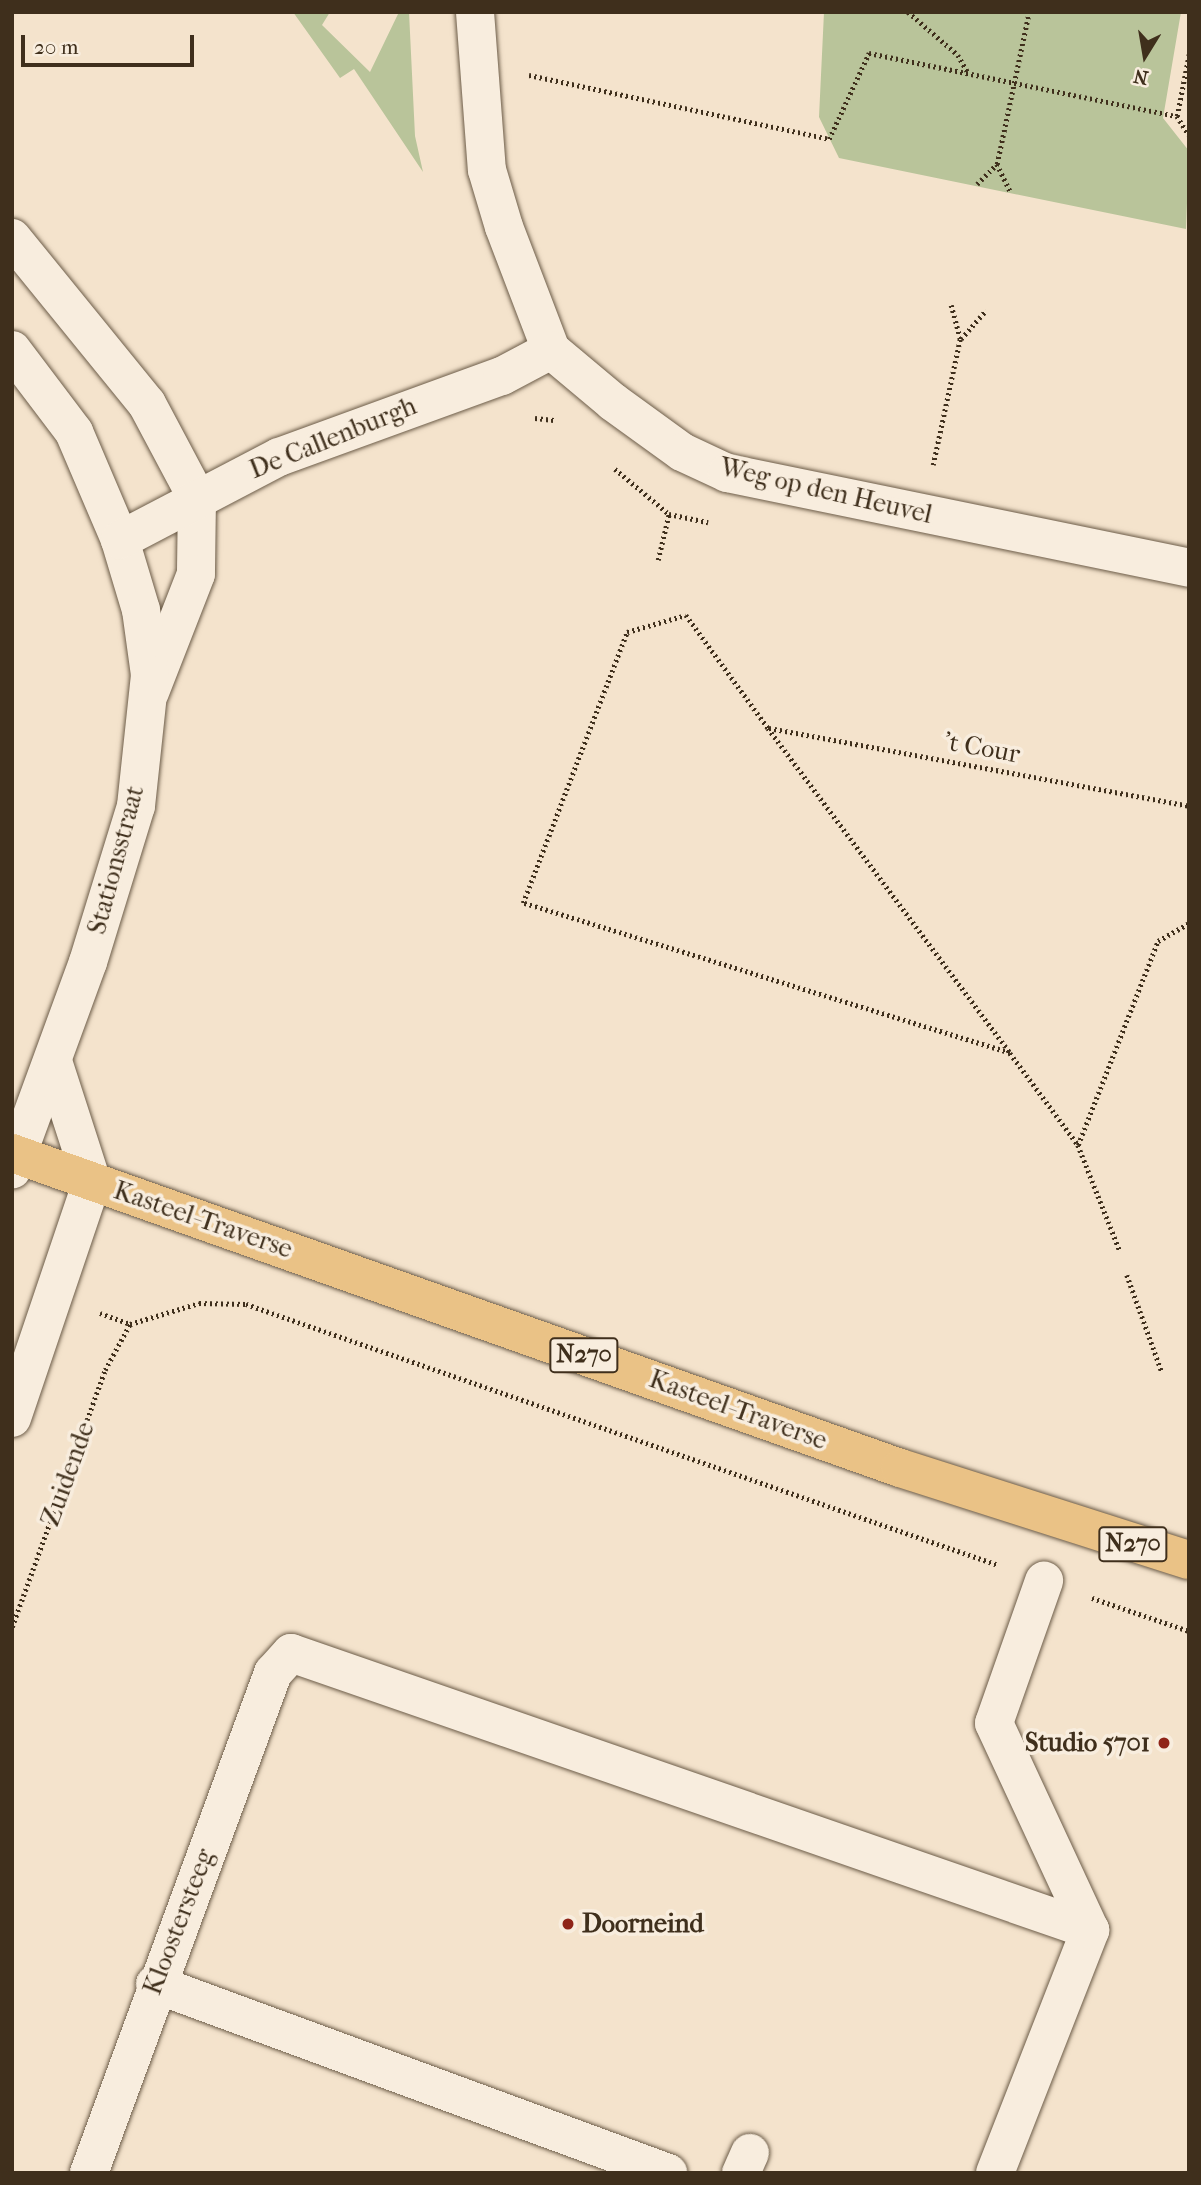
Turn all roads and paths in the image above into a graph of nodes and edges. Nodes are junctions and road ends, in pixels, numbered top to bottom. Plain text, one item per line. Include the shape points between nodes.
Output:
1 (475, 12) edge
2 (908, 12) edge
3 (1029, 12) edge
4 (1189, 54) edge
5 (475, 73) junction
6 (969, 73) junction
7 (1014, 82) junction
8 (1177, 116) junction
9 (1189, 135) edge
10 (996, 164) junction
11 (976, 184) dead end
12 (1010, 191) dead end
13 (12, 238) edge
14 (951, 305) dead end
15 (986, 310) dead end
16 (960, 339) junction
17 (12, 350) edge
18 (551, 350) junction
19 (197, 498) junction
20 (923, 513) junction
21 (669, 514) dead end
22 (120, 540) junction
23 (658, 560) dead end
24 (1189, 568) edge
25 (147, 699) junction
26 (768, 728) junction
27 (1189, 806) edge
28 (1189, 923) edge
29 (1010, 1053) junction
30 (53, 1061) junction
31 (1078, 1145) junction
32 (14, 1159) edge
33 (92, 1182) junction
34 (1120, 1251) dead end
35 (1127, 1275) dead end
36 (54, 1298) junction
37 (130, 1324) junction
38 (1162, 1372) dead end
39 (12, 1419) edge
40 (1189, 1560) edge
41 (1044, 1581) junction
42 (12, 1627) edge
43 (1189, 1631) edge
44 (1090, 1930) junction
45 (155, 1984) junction
46 (89, 2173) edge
47 (668, 2173) edge
48 (995, 2173) edge

1 - 5 street
2 - 6 path via 958,55
3 - 7 path
4 - 8 path
5 - 6 path via 526,74 829,139 869,53
5 - 18 street via 486,170
6 - 7 path
7 - 8 path
7 - 10 path
8 - 9 path
10 - 11 path
10 - 12 path
13 - 19 street via 148,404
14 - 16 path
15 - 16 path
16 - 20 path
17 - 22 street, Stationsstraat via 74,432
18 - 19 street, De Callenburgh via 502,376 279,457
18 - 20 street, Weg op den Heuvel via 682,452 726,473
19 - 22 street, De Callenburgh
19 - 25 street via 195,574
20 - 24 street, Weg op den Heuvel
21 - 23 path
22 - 25 street, Stationsstraat via 141,610
25 - 30 street, Stationsstraat via 136,806
26 - 27 path, 't Cour
26 - 29 path
26 - 29 path via 686,615 627,632 523,903
28 - 31 path via 1158,941
29 - 31 path
30 - 32 street, Stationsstraat
30 - 33 street
31 - 34 path
32 - 33 main road, Kasteel-Traverse / N270
33 - 36 street
33 - 40 main road, Kasteel-Traverse / N270 via 900,1468
35 - 38 path
36 - 37 path
36 - 39 street
37 - 41 path via 199,1303 246,1304
37 - 42 path, Zuidende via 105,1370
41 - 43 path
41 - 44 street via 994,1723
44 - 45 street, Kloostersteeg via 291,1653 273,1673
44 - 48 street
45 - 46 street, Kloostersteeg
45 - 47 street

